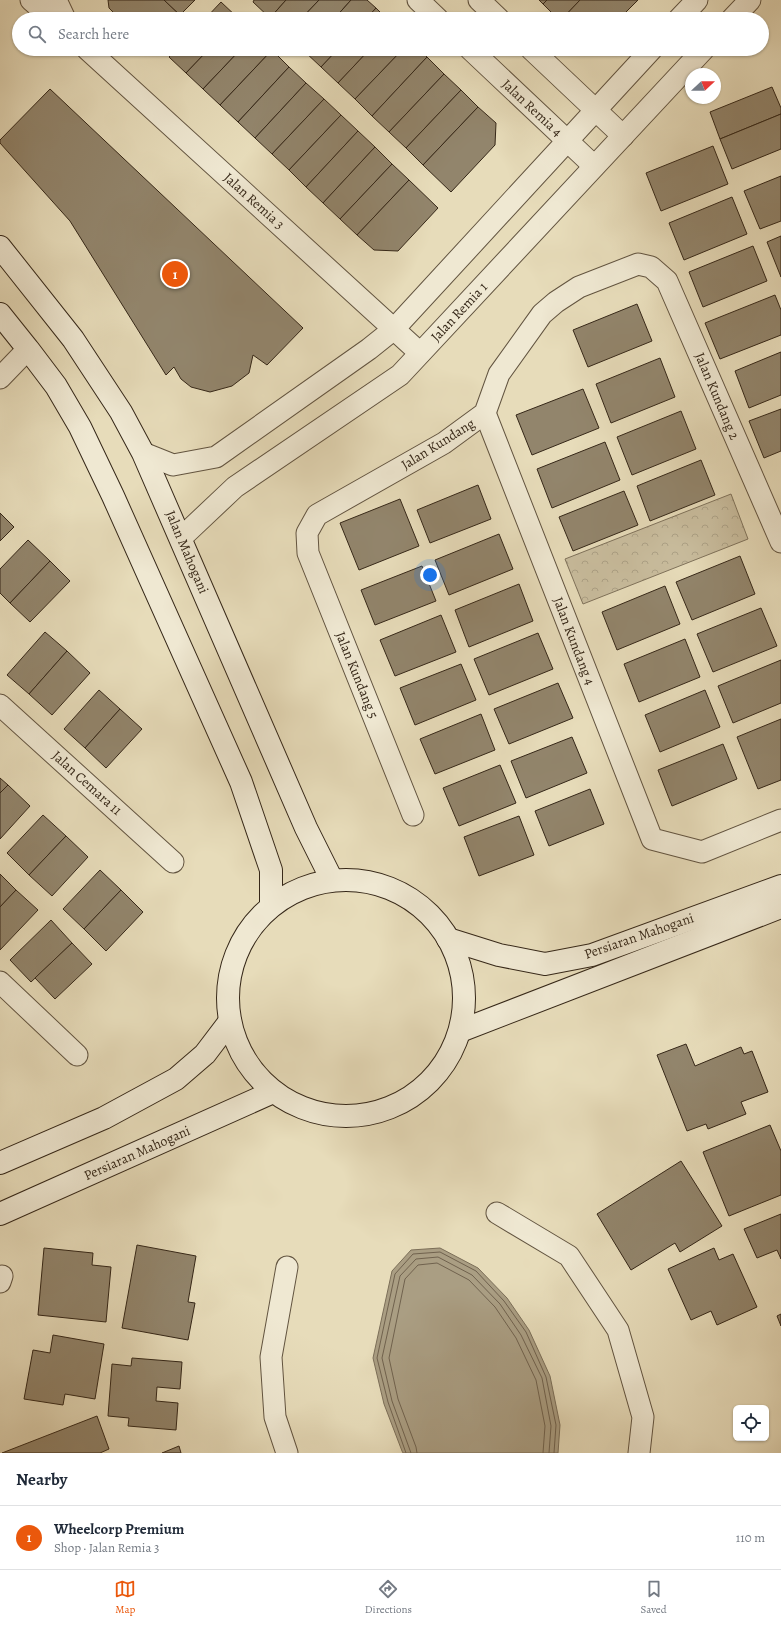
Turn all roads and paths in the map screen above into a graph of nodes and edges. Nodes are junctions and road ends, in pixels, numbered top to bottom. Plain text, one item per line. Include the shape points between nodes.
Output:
1 (31, 0) edge
2 (56, 0) edge
3 (418, 0) edge
4 (479, 0) edge
5 (697, 0) edge
6 (750, 0) edge
7 (45, 12) edge
8 (62, 12) edge
9 (431, 12) edge
10 (492, 12) edge
11 (686, 12) edge
12 (739, 12) edge
13 (95, 56) edge
14 (477, 56) edge
15 (538, 56) edge
16 (646, 56) edge
17 (697, 56) edge
18 (596, 110) junction
19 (623, 136) junction
20 (567, 140) junction
21 (594, 166) junction
22 (0, 247) edge
23 (638, 264) joint
24 (0, 314) edge
25 (394, 329) junction
26 (28, 349) junction
27 (420, 353) junction
28 (0, 378) edge
29 (485, 413) junction
30 (143, 453) junction
31 (775, 513) edge
32 (307, 533) joint
33 (181, 538) junction
34 (781, 542) edge
35 (0, 705) edge
36 (413, 815) dead end
37 (781, 820) edge
38 (173, 862) dead end
39 (332, 880) junction
40 (781, 886) edge
41 (271, 905) junction
42 (781, 907) edge
43 (448, 939) junction
44 (0, 982) edge
45 (230, 1021) junction
46 (460, 1031) junction
47 (77, 1055) dead end
48 (273, 1092) junction
49 (0, 1163) edge
50 (497, 1213) dead end
51 (0, 1214) edge
52 (287, 1267) dead end
53 (287, 1453) edge
54 (639, 1453) edge

1 - 7 street
2 - 8 street
3 - 9 street
4 - 10 street
5 - 11 street
6 - 12 street
13 - 25 street, Jalan Remia 3
14 - 20 street, Jalan Remia 4
15 - 18 street
16 - 18 street
17 - 19 street, Jalan Remia 1
18 - 19 street
18 - 20 street
19 - 21 street, Jalan Remia 1
20 - 21 street, Jalan Remia 4
20 - 25 street
21 - 27 street, Jalan Remia 1
22 - 30 main road, Jalan Mahogani via 73,339 121,412
23 - 29 street, Jalan Kundang via 579,287 542,314 499,374
23 - 31 street, Jalan Kundang 2 via 651,267 667,281
24 - 26 main road
25 - 27 street, Jalan Remia 3
25 - 30 street via 216,457 173,465
26 - 28 street
26 - 41 main road via 56,386 80,427 241,782 271,870
27 - 33 street, Jalan Remia 1 via 400,375 235,487
29 - 32 street, Jalan Kundang via 444,443 317,515
29 - 37 street, Jalan Kundang 4 via 652,839 702,852
30 - 33 main road, Jalan Mahogani
31 - 34 street, Jalan Kundang 2
32 - 36 street, Jalan Kundang 5 via 308,553
33 - 39 main road, Jalan Mahogani via 306,828
35 - 38 street, Jalan Cemara 11
39 - 41 main road via 300,888
39 - 43 main road via 378,884 399,892 418,904
40 - 43 main road, Persiaran Mahogani via 592,955 545,964 499,955
41 - 45 main road via 250,929 234,958 228,989
42 - 46 main road, Persiaran Mahogani
43 - 46 main road via 458,961 464,984 464,1008
44 - 47 street
45 - 48 main road via 245,1061
45 - 49 main road via 205,1054 176,1079 104,1118
46 - 48 main road via 444,1066 417,1094 383,1112 345,1118 307,1111
48 - 51 main road, Persiaran Mahogani
50 - 54 street via 569,1256 618,1330 643,1417
52 - 53 street via 271,1357 275,1417

